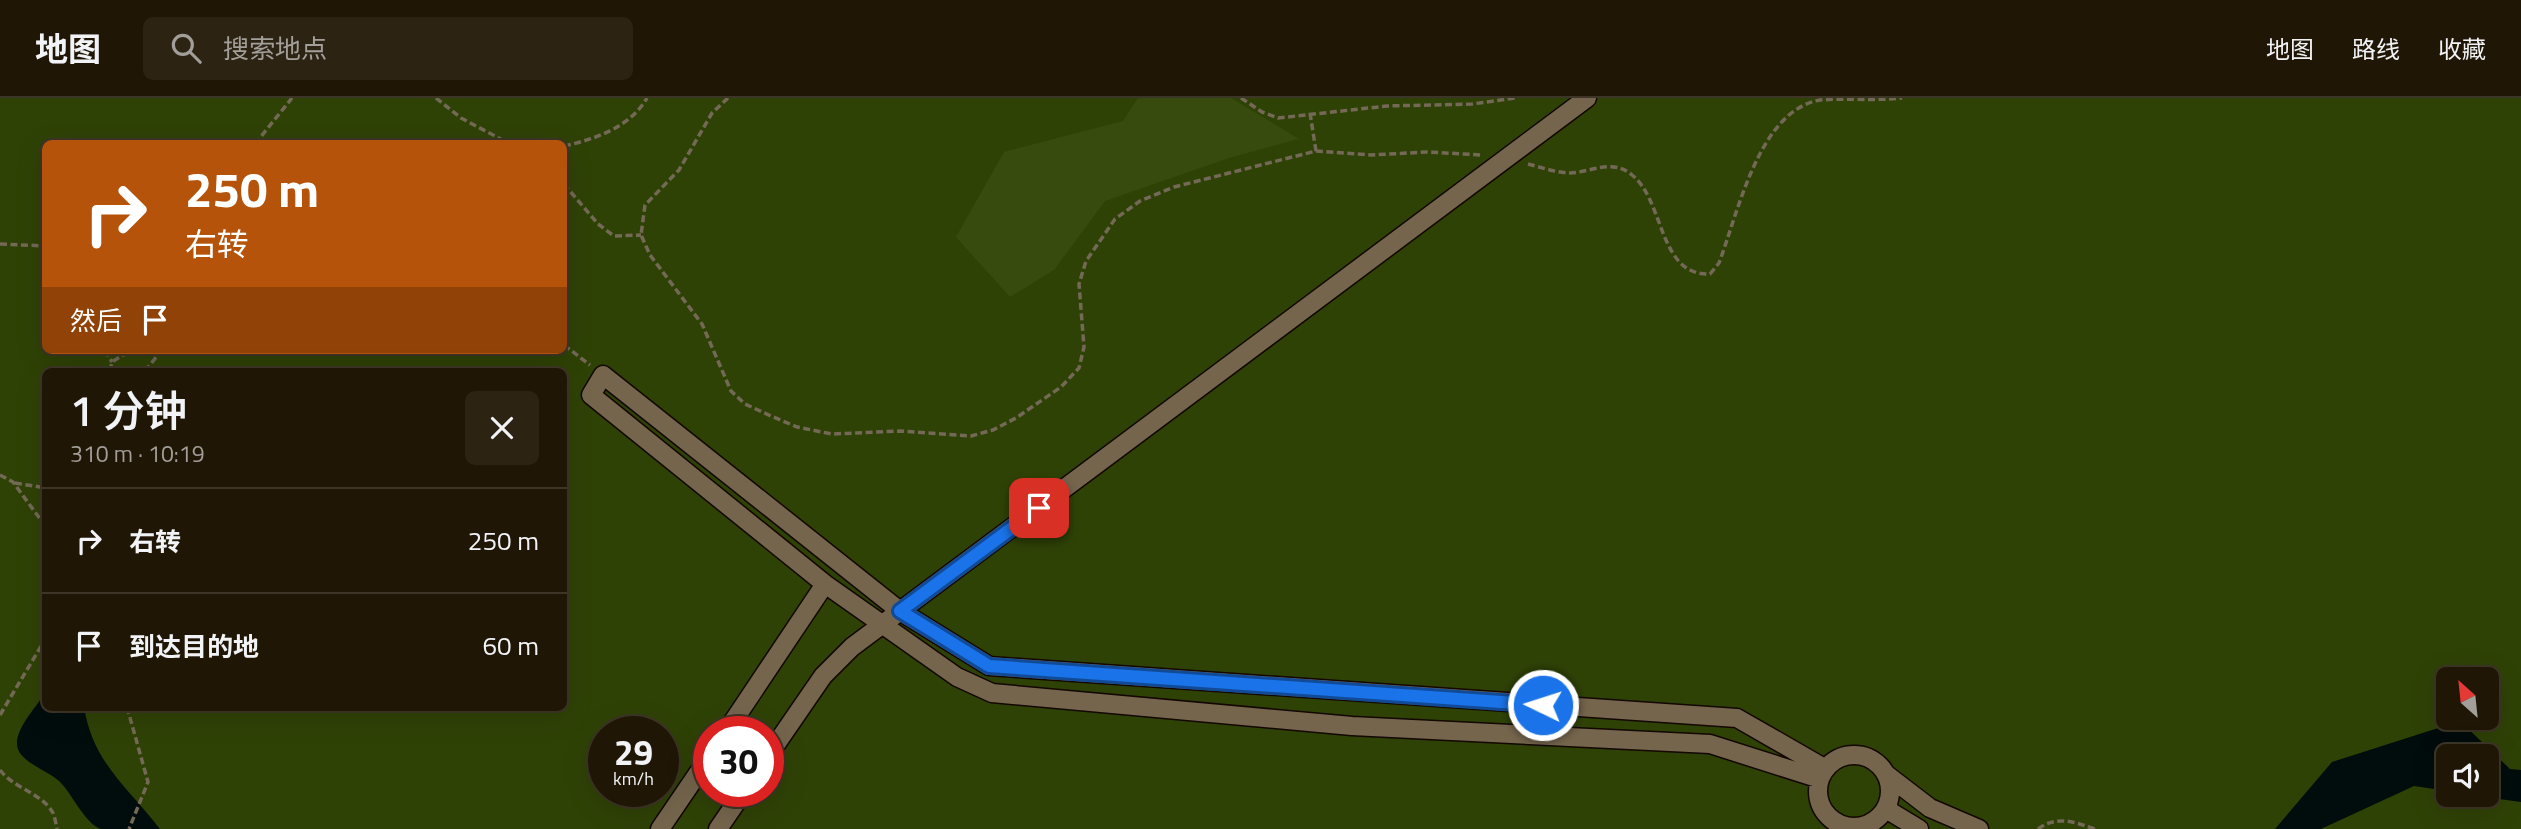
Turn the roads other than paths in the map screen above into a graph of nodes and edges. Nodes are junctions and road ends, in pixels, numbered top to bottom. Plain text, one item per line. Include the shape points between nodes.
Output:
1 (1587, 98) edge
2 (825, 584) junction
3 (900, 611) junction
4 (882, 624) junction
5 (737, 716) edge
6 (784, 733) edge
7 (1823, 774) junction
8 (1887, 775) junction
9 (693, 781) edge
10 (733, 807) edge
11 (1886, 809) junction
12 (1840, 827) edge
13 (660, 829) edge
14 (718, 829) edge
15 (1919, 829) edge
16 (1979, 829) edge

1 - 3 street
2 - 3 street via 591,396 603,375
2 - 4 street
2 - 5 street
3 - 4 street
3 - 7 street via 989,666 1737,718
4 - 6 street via 823,676
4 - 7 street via 957,677 992,693 1352,726 1710,744
7 - 8 street via 1835,760 1858,755 1880,765
7 - 12 street via 1819,801
8 - 11 street via 1891,786
8 - 16 street via 1930,808
9 - 13 street
10 - 14 street
11 - 12 street via 1880,818 1861,827
11 - 15 street

